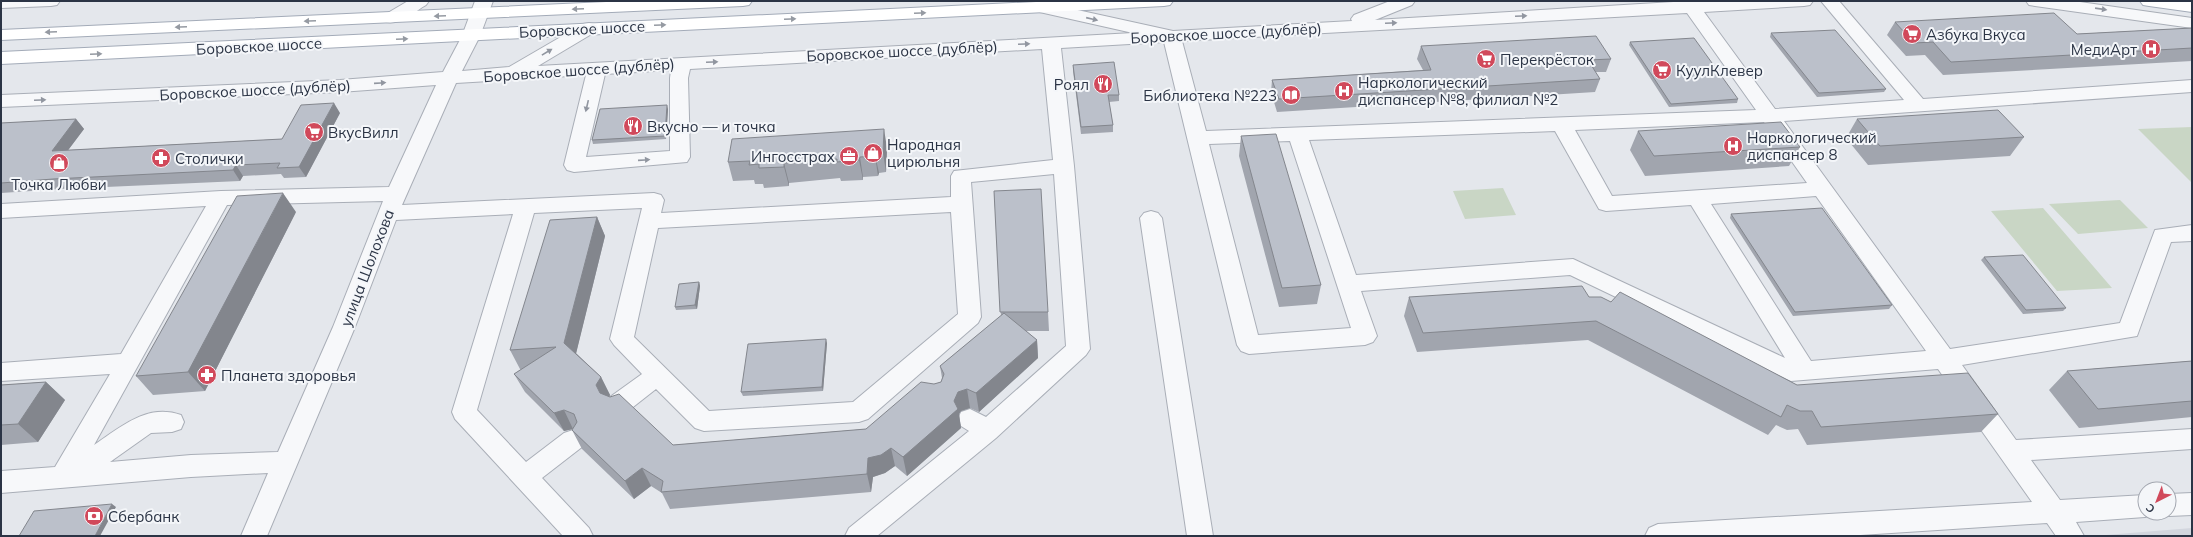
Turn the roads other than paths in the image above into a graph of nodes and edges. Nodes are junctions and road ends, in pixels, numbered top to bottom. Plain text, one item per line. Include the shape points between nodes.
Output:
1 (52, 1) edge
2 (420, 1) edge
3 (743, 1) edge
4 (1164, 1) edge
5 (1406, 1) edge
6 (1804, 1) edge
7 (1830, 1) edge
8 (2035, 1) edge
9 (2149, 1) edge
10 (1, 3) edge
11 (1691, 6) junction
12 (1041, 7) junction
13 (2192, 7) edge
14 (482, 8) edge
15 (392, 18) junction
16 (2192, 23) edge
17 (1324, 27) junction
18 (589, 28) junction
19 (1, 34) edge
20 (471, 36) junction
21 (1172, 36) junction
22 (1051, 43) junction
23 (1, 58) edge
24 (682, 63) junction
25 (597, 69) junction
26 (513, 73) junction
27 (450, 78) junction
28 (2192, 86) edge
29 (1, 101) edge
30 (1918, 105) junction
31 (1769, 116) junction
32 (1562, 123) junction
33 (1297, 133) junction
34 (1198, 138) junction
35 (1064, 166) junction
36 (1821, 189) junction
37 (1696, 197) junction
38 (222, 198) junction
39 (392, 203) junction
40 (961, 204) junction
41 (526, 205) junction
42 (1, 211) edge
43 (1152, 218) dead end
44 (649, 221) junction
45 (2192, 233) edge
46 (1347, 284) junction
47 (1945, 359) junction
48 (128, 363) junction
49 (1805, 371) junction
50 (1, 372) edge
51 (657, 375) junction
52 (619, 404) edge
53 (172, 422) dead end
54 (2192, 439) edge
55 (573, 440) edge
56 (2010, 451) junction
57 (286, 462) junction
58 (89, 475) junction
59 (524, 478) junction
60 (1, 482) edge
61 (56, 483) junction
62 (2192, 504) edge
63 (2177, 505) edge
64 (2137, 506) edge
65 (2053, 511) junction
66 (254, 536) edge
67 (580, 536) edge
68 (858, 536) edge
69 (1200, 536) edge
70 (1658, 536) edge
71 (2072, 536) edge

1 - 10 street
2 - 15 street
3 -> 14 main road, Боровское шоссе
4 - 12 main road, Боровское шоссе
5 - 17 street via 1363,18
6 - 11 street, Боровское шоссе (дублёр)
7 - 30 street
8 -> 16 street
9 - 13 main road
17 -> 11 street, Боровское шоссе (дублёр)
11 - 31 street
18 -> 12 main road, Боровское шоссе
12 -> 21 street
14 -> 15 main road, Боровское шоссе
14 - 20 street, улица Шолохова
15 -> 19 main road, Боровское шоссе
17 - 21 street, Боровское шоссе (дублёр)
18 - 20 main road, Боровское шоссе
26 -> 18 street
23 -> 20 main road, Боровское шоссе
20 - 27 street, улица Шолохова
21 - 22 street, Боровское шоссе (дублёр)
21 - 34 street
24 -> 22 street, Боровское шоссе (дублёр)
22 - 35 street
24 - 25 street, Боровское шоссе (дублёр)
25 -> 24 street via 574,165 680,157 679,78
25 - 26 street, Боровское шоссе (дублёр)
26 - 27 street, Боровское шоссе (дублёр)
29 -> 27 street, Боровское шоссе (дублёр) via 340,86
27 - 39 street, улица Шолохова
28 - 30 street
30 - 31 street
31 - 32 street
31 - 36 street
32 - 33 street
32 - 37 street via 1606,204
33 - 34 street
33 - 46 street
34 - 46 street via 1249,345 1365,336
35 - 40 street via 960,176
35 - 68 street via 1078,349 978,425
36 - 37 street
36 - 47 street
37 - 49 street
38 - 39 street via 356,190
38 - 42 street
38 - 48 street
39 - 41 street
39 - 57 street, улица Шолохова via 344,328
40 - 44 street
40 - 51 street via 970,318 913,380 860,412 704,421
41 - 44 street via 654,200
41 - 59 street via 464,412
43 - 69 street
44 - 51 street via 622,339
45 - 47 street via 2163,235 2129,330
46 - 49 street via 1573,267 1791,372
47 - 49 street
47 - 56 street
48 - 50 street
48 - 61 street
51 - 52 street
53 - 58 street via 146,423 102,453
54 - 56 street
55 - 59 street
56 - 65 street
57 - 58 street via 192,466
57 - 66 street, улица Шолохова
58 - 61 street
59 - 67 street
60 - 61 street
62 - 63 street
64 - 65 street
65 - 70 street
65 - 71 street

